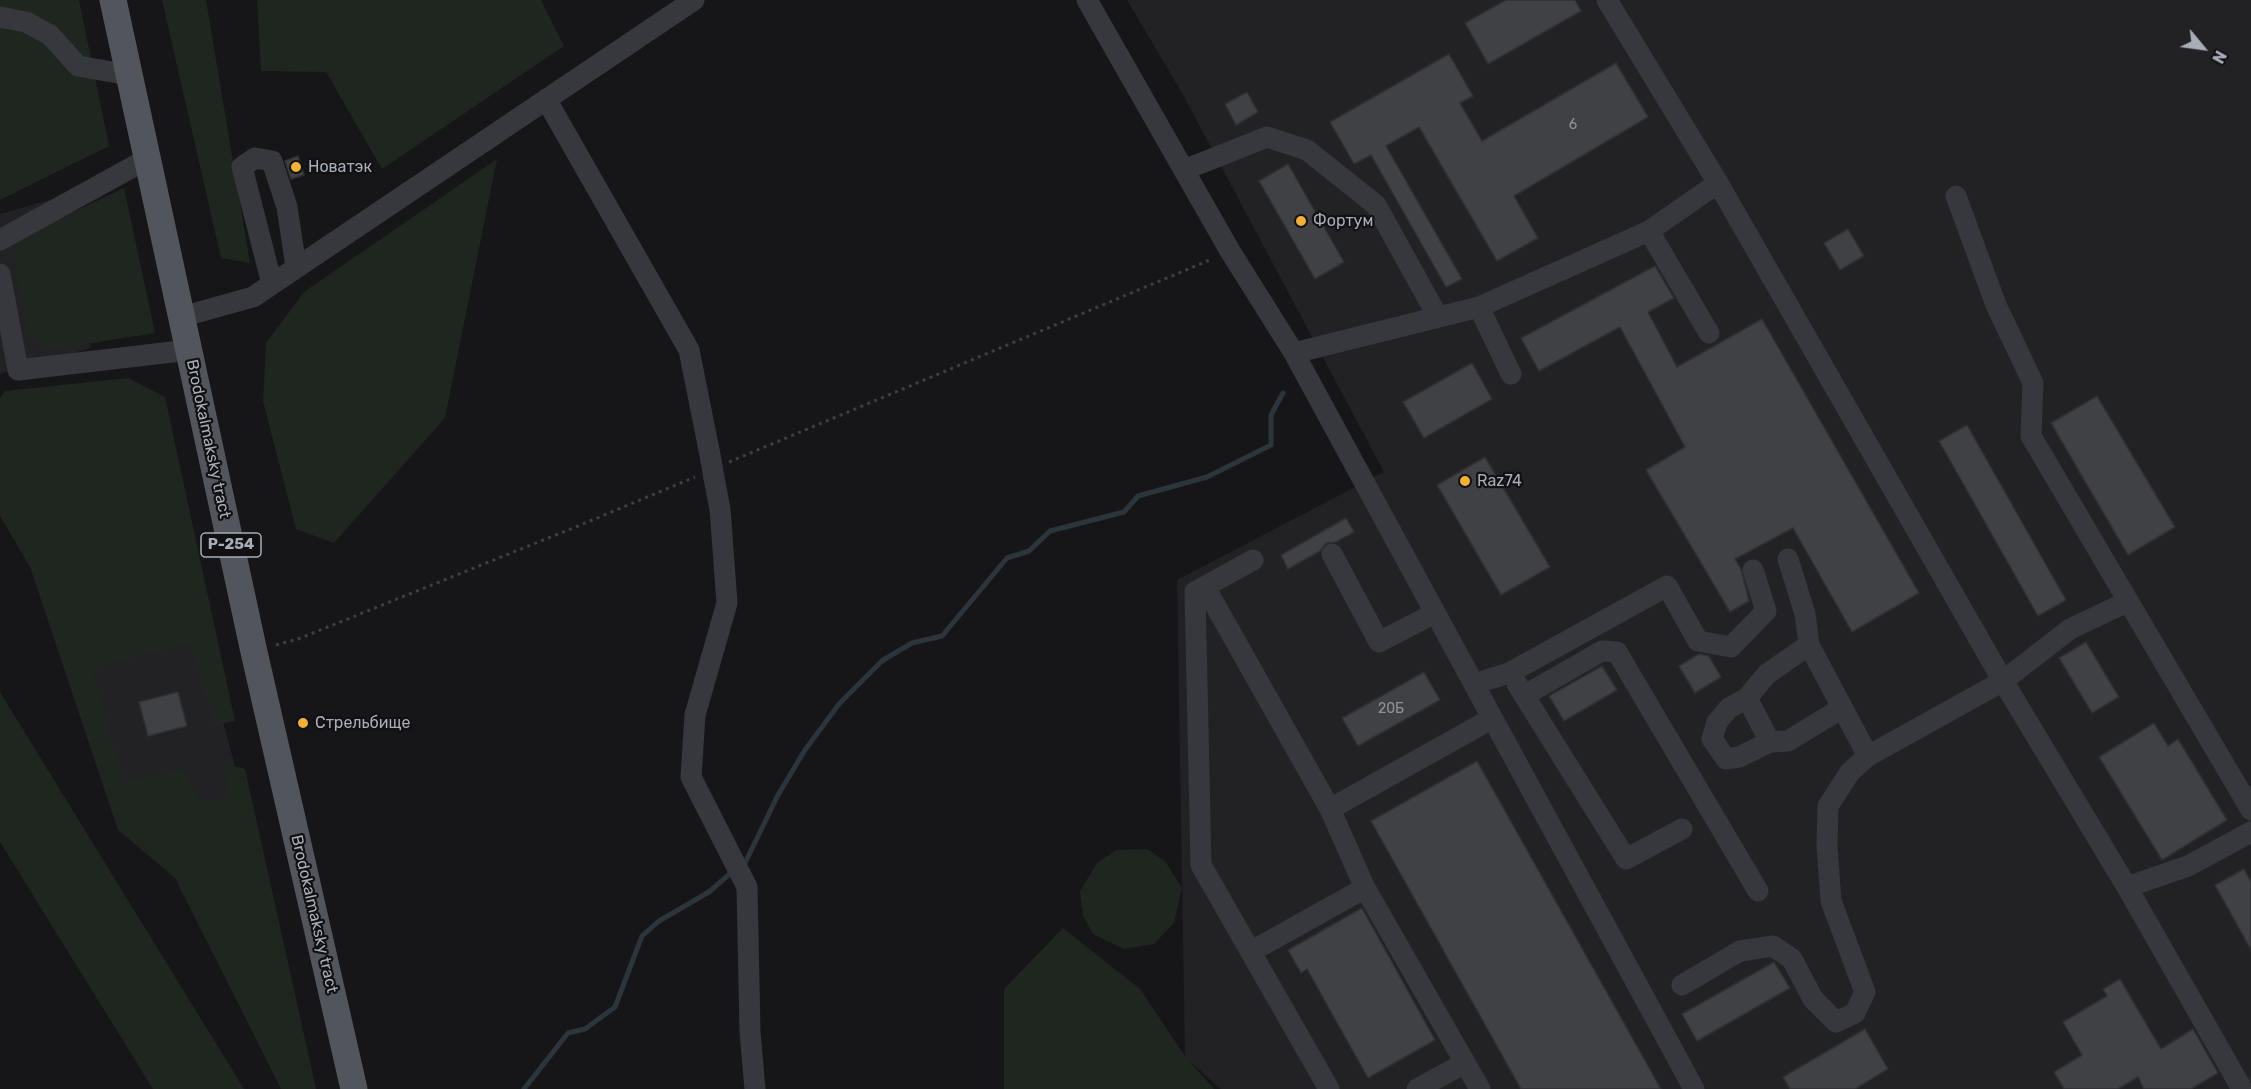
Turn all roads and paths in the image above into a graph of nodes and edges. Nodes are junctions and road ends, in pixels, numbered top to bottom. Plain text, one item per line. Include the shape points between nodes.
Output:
1 (113, 0) edge
2 (694, 0) edge
3 (1087, 0) edge
4 (1607, 0) edge
5 (0, 17) edge
6 (129, 75) junction
7 (546, 99) junction
8 (147, 159) junction
9 (1184, 170) junction
10 (1718, 183) junction
11 (1956, 196) dead end
12 (1649, 231) junction
13 (0, 240) edge
14 (1230, 251) junction
15 (296, 267) junction
16 (0, 274) edge
17 (272, 284) junction
18 (1479, 307) junction
19 (182, 317) junction
20 (1438, 317) junction
21 (1709, 333) dead end
22 (189, 350) junction
23 (1294, 353) junction
24 (9, 371) edge
25 (1511, 374) dead end
26 (711, 470) junction
27 (1332, 554) dead end
28 (1788, 559) dead end
29 (1253, 560) dead end
30 (1754, 570) dead end
31 (1205, 587) junction
32 (2127, 602) junction
33 (1435, 613) junction
34 (1809, 645) junction
35 (254, 652) junction
36 (1509, 673) junction
37 (2003, 681) junction
38 (1474, 684) junction
39 (1525, 695) junction
40 (1747, 698) junction
41 (1842, 708) junction
42 (1491, 719) junction
43 (1770, 742) junction
44 (1868, 756) junction
45 (1330, 809) junction
46 (2251, 810) edge
47 (1682, 829) dead end
48 (2251, 832) edge
49 (2127, 887) junction
50 (1365, 888) junction
51 (1758, 891) dead end
52 (1252, 951) junction
53 (1682, 985) dead end
54 (1465, 1063) junction
55 (354, 1089) edge
56 (755, 1089) edge
57 (1329, 1089) edge
58 (1417, 1089) edge
59 (1480, 1089) edge
60 (1694, 1089) edge
61 (2242, 1089) edge

1 - 6 main road, Brodokalmaksky tract / Р-254
2 - 7 street
3 - 9 street
4 - 10 street
5 - 6 street via 26,22 50,35 78,66
6 - 8 main road, Brodokalmaksky tract / Р-254
7 - 15 street
7 - 26 street via 689,350
8 - 13 street
8 - 19 main road, Brodokalmaksky tract / Р-254
9 - 14 street
9 - 20 street via 1267,138 1307,150 1376,205
10 - 12 street
10 - 37 street
11 - 32 street via 1996,305 2032,383 2031,436
12 - 18 street
12 - 21 street
14 - 23 street
14 - 26 path
15 - 17 street
15 - 17 street via 287,207 272,161 255,158 242,167
16 - 24 street
17 - 19 street via 253,297
18 - 20 street
18 - 25 street
19 - 22 main road, Brodokalmaksky tract / Р-254
20 - 23 street
22 - 24 street
22 - 35 main road, Brodokalmaksky tract / Р-254
23 - 33 street
26 - 35 path via 298,639
26 - 56 street via 720,509 727,603 695,715 691,777 747,887
27 - 33 street via 1379,642
28 - 34 street via 1805,614
29 - 31 street
30 - 36 street via 1766,611 1731,647 1698,641 1667,586
31 - 45 street
31 - 52 street via 1195,592 1201,865
32 - 37 street via 2070,629
32 - 46 street
33 - 38 street
34 - 40 street via 1767,674
34 - 41 street
35 - 55 main road, Brodokalmaksky tract / Р-254
36 - 38 street
36 - 39 street
37 - 44 street
37 - 49 street
38 - 42 street
39 - 47 street via 1626,859
39 - 51 street via 1602,651 1617,652
40 - 43 street
40 - 43 street via 1717,722 1712,739 1726,759
41 - 43 street via 1788,741
41 - 44 street
42 - 45 street
42 - 60 street
44 - 53 street via 1850,772 1828,806 1831,901 1865,992 1855,1013 1836,1022 1813,999 1792,960 1773,946 1740,951
45 - 50 street
48 - 49 street via 2188,866
49 - 61 street
50 - 52 street
50 - 54 street
52 - 57 street
54 - 58 street
54 - 59 street

